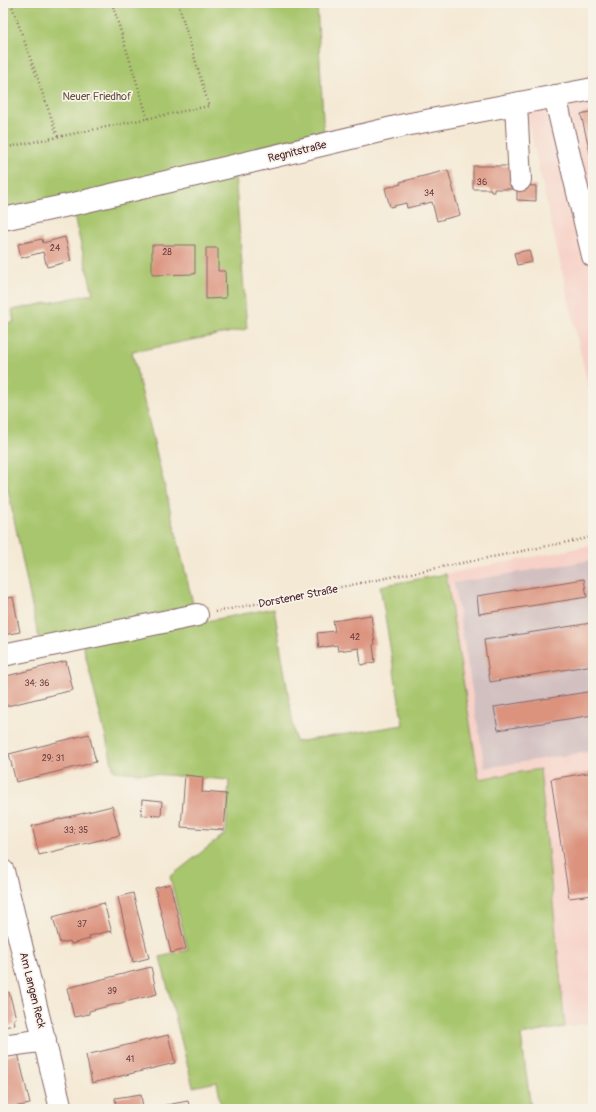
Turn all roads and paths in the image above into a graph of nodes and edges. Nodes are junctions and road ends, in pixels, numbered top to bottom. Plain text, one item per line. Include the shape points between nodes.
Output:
1 (11, 3) edge
2 (112, 3) edge
3 (178, 3) edge
4 (593, 89) edge
5 (555, 96) junction
6 (516, 104) junction
7 (148, 119) junction
8 (58, 137) junction
9 (3, 148) edge
10 (520, 180) dead end
11 (3, 219) edge
12 (593, 256) edge
13 (593, 537) edge
14 (197, 615) joint
15 (3, 655) edge
16 (3, 870) edge
17 (45, 1040) junction
18 (3, 1046) edge
19 (61, 1109) edge

1 - 8 path
2 - 7 path
3 - 7 path via 209,106
4 - 5 street, Regnitstraße
5 - 6 street, Regnitstraße
5 - 12 street
6 - 10 street
6 - 11 street, Regnitstraße via 405,125 78,204
7 - 8 path
8 - 9 path
13 - 14 path, Dorstener Straße
14 - 15 street
16 - 17 street, Am Langen Reck
17 - 18 street
17 - 19 street, Am Langen Reck

